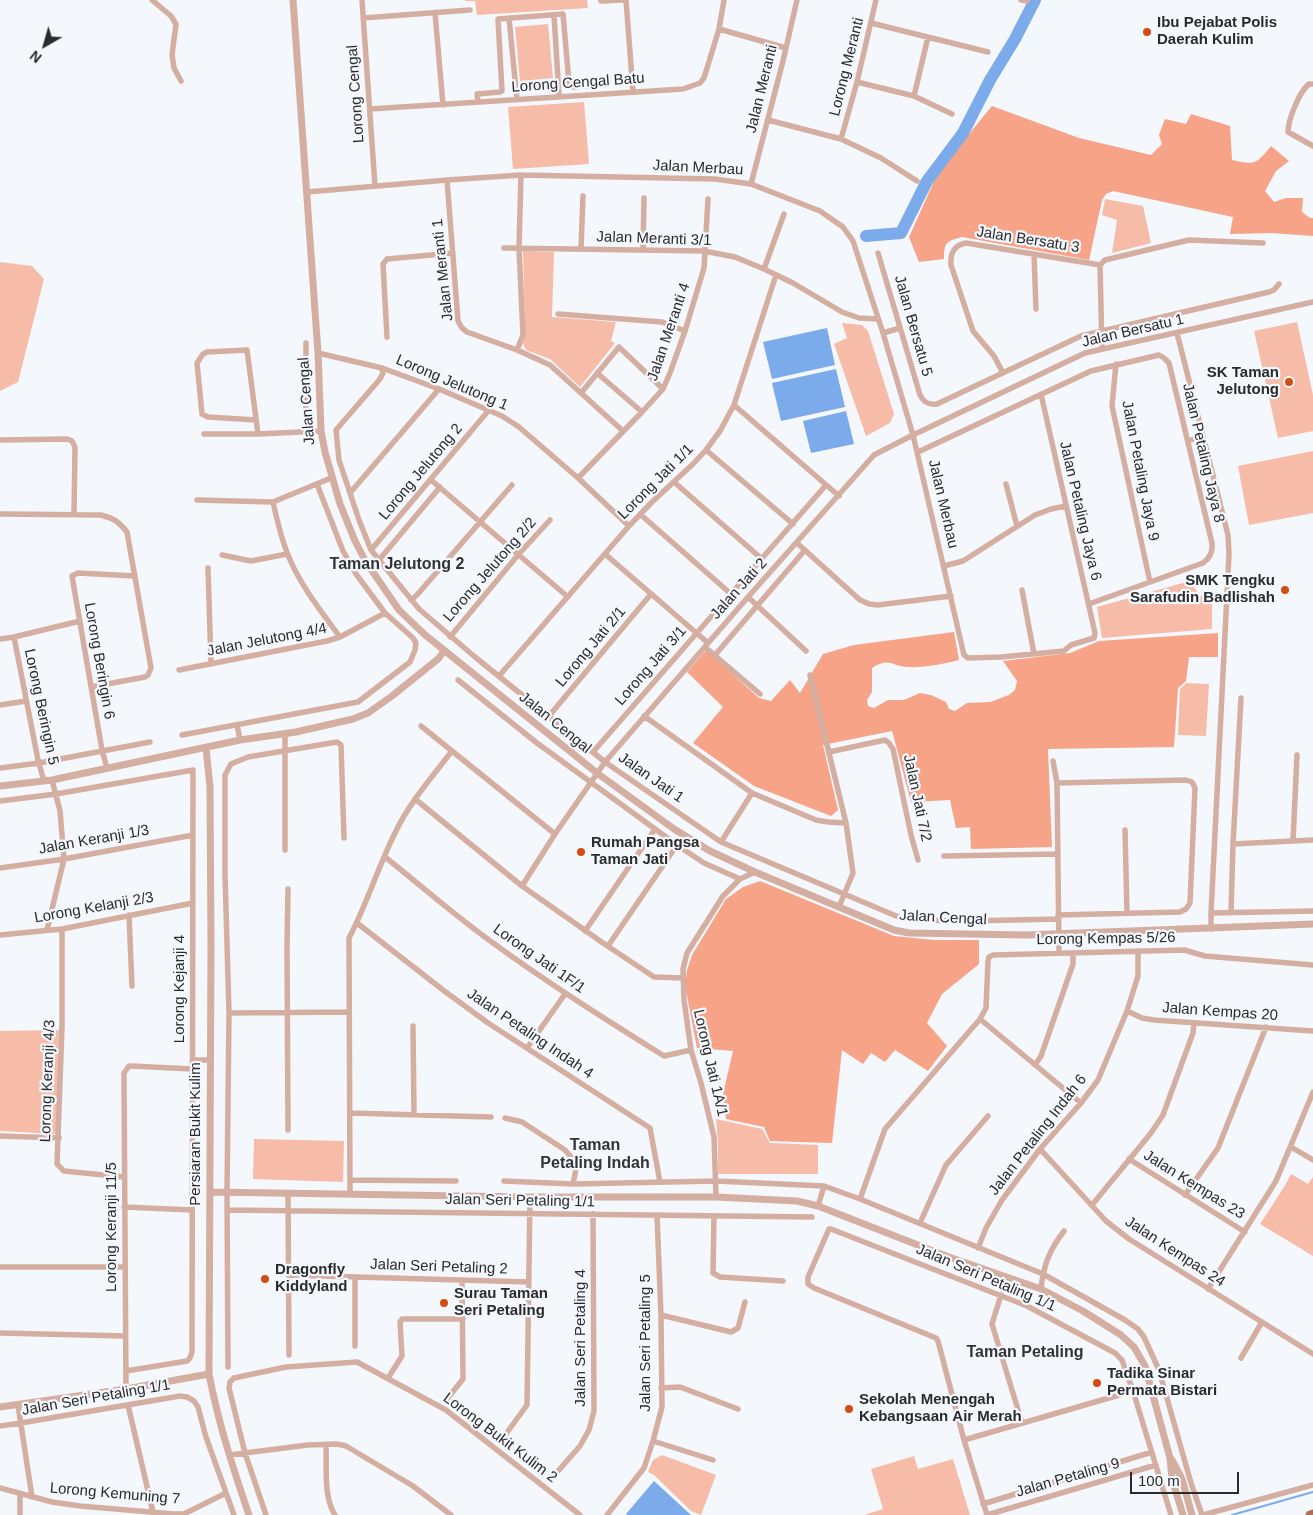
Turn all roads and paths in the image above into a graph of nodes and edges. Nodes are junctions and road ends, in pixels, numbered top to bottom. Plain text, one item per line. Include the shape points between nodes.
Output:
1 (152, 0) edge
2 (293, 0) edge
3 (362, 0) edge
4 (624, 0) edge
5 (724, 0) edge
6 (797, 0) edge
7 (876, 0) edge
8 (601, 1) dead end
9 (470, 10) dead end
10 (435, 13) junction
11 (554, 15) junction
12 (363, 18) junction
13 (509, 18) junction
14 (871, 23) junction
15 (719, 29) junction
16 (928, 37) junction
17 (786, 48) junction
18 (988, 52) dead end
19 (181, 81) dead end
20 (857, 82) junction
21 (1313, 84) edge
22 (596, 85) dead end
23 (633, 92) junction
24 (560, 96) junction
25 (914, 96) junction
26 (517, 100) junction
27 (478, 102) junction
28 (442, 105) junction
29 (370, 109) junction
30 (952, 114) dead end
31 (768, 120) junction
32 (841, 139) junction
33 (1313, 146) edge
34 (521, 176) junction
35 (447, 180) junction
36 (917, 181) dead end
37 (751, 184) junction
38 (375, 186) junction
39 (306, 192) junction
40 (583, 196) dead end
41 (644, 198) dead end
42 (708, 199) dead end
43 (784, 214) dead end
44 (1262, 243) dead end
45 (504, 248) dead end
46 (519, 248) junction
47 (581, 249) junction
48 (643, 249) junction
49 (704, 251) junction
50 (453, 253) junction
51 (878, 253) dead end
52 (1034, 254) junction
53 (1100, 265) junction
54 (764, 269) junction
55 (776, 275) junction
56 (1279, 284) dead end
57 (1313, 302) edge
58 (1036, 309) dead end
59 (558, 314) dead end
60 (878, 320) junction
61 (900, 328) junction
62 (685, 331) junction
63 (1102, 332) junction
64 (883, 333) junction
65 (1177, 333) junction
66 (387, 337) dead end
67 (306, 343) dead end
68 (1102, 349) junction
69 (517, 350) junction
70 (318, 353) junction
71 (1116, 364) junction
72 (382, 368) junction
73 (597, 373) junction
74 (1003, 373) junction
75 (439, 389) junction
76 (663, 389) junction
77 (581, 393) junction
78 (1041, 394) junction
79 (734, 405) junction
80 (489, 410) junction
81 (642, 412) junction
82 (256, 420) junction
83 (306, 431) junction
84 (321, 431) junction
85 (623, 431) junction
86 (204, 434) dead end
87 (258, 434) junction
88 (913, 435) junction
89 (1203, 436) junction
90 (0, 440) edge
91 (1188, 441) junction
92 (706, 450) junction
93 (918, 452) junction
94 (332, 478) junction
95 (578, 478) junction
96 (431, 480) junction
97 (674, 482) junction
98 (317, 484) junction
99 (1006, 484) dead end
100 (512, 485) dead end
101 (826, 485) junction
102 (440, 487) junction
103 (350, 493) junction
104 (839, 496) junction
105 (197, 500) dead end
106 (273, 502) junction
107 (1066, 506) junction
108 (0, 514) edge
109 (74, 514) junction
110 (640, 514) junction
111 (550, 520) dead end
112 (480, 522) junction
113 (793, 524) junction
114 (629, 526) junction
115 (1017, 526) junction
116 (797, 543) junction
117 (805, 550) junction
118 (373, 552) junction
119 (287, 554) junction
120 (605, 554) junction
121 (222, 555) dead end
122 (518, 555) junction
123 (762, 558) junction
124 (379, 560) junction
125 (366, 562) junction
126 (944, 566) junction
127 (208, 568) dead end
128 (135, 576) junction
129 (1150, 582) junction
130 (1022, 590) dead end
131 (651, 594) junction
132 (731, 594) junction
133 (951, 596) junction
134 (568, 597) junction
135 (748, 597) junction
136 (411, 600) junction
137 (1088, 604) junction
138 (757, 605) junction
139 (385, 613) junction
140 (80, 621) junction
141 (696, 633) junction
142 (14, 637) junction
143 (450, 637) junction
144 (340, 638) junction
145 (0, 639) edge
146 (706, 645) junction
147 (444, 651) junction
148 (806, 651) dead end
149 (1034, 654) junction
150 (715, 655) junction
151 (211, 664) junction
152 (179, 670) dead end
153 (810, 675) dead end
154 (499, 676) junction
155 (458, 680) dead end
156 (91, 687) junction
157 (760, 694) dead end
158 (1241, 698) dead end
159 (26, 701) junction
160 (0, 705) edge
161 (549, 716) junction
162 (644, 716) junction
163 (237, 725) junction
164 (421, 726) dead end
165 (285, 733) junction
166 (182, 735) dead end
167 (240, 740) junction
168 (150, 742) dead end
169 (206, 748) junction
170 (102, 750) junction
171 (284, 751) junction
172 (452, 751) junction
173 (593, 752) junction
174 (829, 752) junction
175 (1297, 755) dead end
176 (1053, 761) dead end
177 (605, 762) junction
178 (39, 763) junction
179 (0, 768) edge
180 (107, 768) junction
181 (596, 774) junction
182 (48, 780) junction
183 (590, 783) junction
184 (1056, 783) junction
185 (0, 786) edge
186 (752, 793) junction
187 (56, 794) junction
188 (415, 799) junction
189 (0, 801) edge
190 (846, 823) junction
191 (655, 829) junction
192 (1125, 830) dead end
193 (555, 834) junction
194 (193, 835) junction
195 (344, 838) dead end
196 (1313, 840) edge
197 (1293, 841) junction
198 (721, 842) junction
199 (1233, 844) junction
200 (677, 845) junction
201 (285, 850) dead end
202 (1058, 854) junction
203 (944, 856) dead end
204 (385, 857) junction
205 (64, 859) junction
206 (918, 860) dead end
207 (0, 868) edge
208 (755, 872) junction
209 (740, 880) junction
210 (522, 886) junction
211 (288, 889) dead end
212 (844, 893) junction
213 (193, 903) junction
214 (839, 907) junction
215 (1313, 911) edge
216 (1231, 912) junction
217 (1127, 913) junction
218 (1211, 913) junction
219 (129, 916) junction
220 (1058, 917) junction
221 (966, 920) dead end
222 (947, 921) dead end
223 (357, 924) junction
224 (1313, 924) edge
225 (62, 929) junction
226 (1211, 929) junction
227 (47, 930) junction
228 (585, 931) junction
229 (1058, 934) junction
230 (0, 935) edge
231 (608, 946) junction
232 (1138, 952) junction
233 (1059, 953) junction
234 (1073, 953) junction
235 (1313, 965) edge
236 (683, 978) junction
237 (132, 986) dead end
238 (565, 994) junction
239 (1127, 1011) junction
240 (228, 1012) junction
241 (349, 1012) junction
242 (287, 1013) junction
243 (980, 1019) junction
244 (1194, 1022) junction
245 (413, 1026) dead end
246 (1266, 1027) junction
247 (1313, 1031) edge
248 (527, 1048) junction
249 (691, 1050) junction
250 (193, 1060) junction
251 (210, 1060) junction
252 (1035, 1064) junction
253 (192, 1069) junction
254 (1313, 1092) edge
255 (1081, 1103) junction
256 (350, 1113) junction
257 (414, 1115) junction
258 (988, 1116) dead end
259 (491, 1117) dead end
260 (505, 1118) dead end
261 (288, 1130) dead end
262 (0, 1136) edge
263 (59, 1138) junction
264 (1291, 1147) junction
265 (1040, 1149) junction
266 (1129, 1159) junction
267 (1313, 1160) edge
268 (124, 1177) junction
269 (351, 1180) junction
270 (456, 1181) dead end
271 (504, 1181) dead end
272 (716, 1181) junction
273 (660, 1182) junction
274 (573, 1184) junction
275 (824, 1186) junction
276 (210, 1192) junction
277 (227, 1192) junction
278 (288, 1193) junction
279 (350, 1194) junction
280 (1185, 1195) junction
281 (530, 1197) junction
282 (716, 1197) junction
283 (860, 1199) junction
284 (1092, 1205) junction
285 (818, 1206) junction
286 (124, 1207) junction
287 (192, 1210) junction
288 (227, 1210) junction
289 (288, 1211) junction
290 (530, 1214) junction
291 (593, 1214) junction
292 (657, 1215) junction
293 (714, 1216) junction
294 (812, 1217) dead end
295 (920, 1223) junction
296 (1064, 1231) dead end
297 (1245, 1232) junction
298 (978, 1248) junction
299 (0, 1268) edge
300 (125, 1268) junction
301 (1042, 1274) junction
302 (288, 1275) junction
303 (355, 1277) junction
304 (462, 1280) junction
305 (529, 1282) junction
306 (783, 1282) dead end
307 (1041, 1289) junction
308 (1208, 1289) junction
309 (1001, 1295) junction
310 (744, 1302) dead end
311 (661, 1315) junction
312 (463, 1319) junction
313 (1262, 1322) junction
314 (0, 1333) edge
315 (125, 1336) junction
316 (355, 1346) dead end
317 (1313, 1353) edge
318 (289, 1355) dead end
319 (1241, 1358) dead end
320 (228, 1367) dead end
321 (126, 1371) junction
322 (209, 1374) junction
323 (388, 1378) junction
324 (1151, 1387) junction
325 (661, 1388) junction
326 (126, 1389) junction
327 (1133, 1391) junction
328 (447, 1399) dead end
329 (18, 1405) junction
330 (128, 1405) junction
331 (0, 1407) edge
332 (738, 1409) dead end
333 (1022, 1423) junction
334 (21, 1424) junction
335 (0, 1426) edge
336 (964, 1440) junction
337 (653, 1441) junction
338 (500, 1442) dead end
339 (326, 1445) junction
340 (245, 1452) junction
341 (1152, 1452) junction
342 (229, 1455) junction
343 (1170, 1458) junction
344 (713, 1460) dead end
345 (1156, 1466) junction
346 (552, 1478) dead end
347 (1313, 1485) edge
348 (0, 1488) edge
349 (226, 1493) junction
350 (20, 1494) junction
351 (32, 1498) junction
352 (983, 1504) junction
353 (153, 1512) junction
354 (20, 1515) edge
355 (234, 1515) edge
356 (249, 1515) edge
357 (266, 1515) edge
358 (335, 1515) edge
359 (451, 1515) edge
360 (580, 1515) edge
361 (607, 1515) edge
362 (987, 1515) edge
363 (1171, 1515) edge
364 (1183, 1515) edge
365 (1192, 1515) edge
366 (1202, 1515) edge

1 - 19 street via 176,24 172,55
2 - 39 street, Jalan Cengal
3 - 12 street, Lorong Cengal
4 - 8 street
4 - 23 street
5 - 15 street, Lorong Cengal Batu
6 - 17 street, Jalan Meranti
7 - 14 street, Lorong Meranti
9 - 10 street
10 - 12 street
10 - 28 street
11 - 13 street
11 - 22 street via 563,14 569,83 573,86
11 - 24 street
12 - 29 street, Lorong Cengal
13 - 26 street
13 - 27 street via 498,19 502,91 478,94
14 - 16 street
14 - 20 street, Lorong Meranti
15 - 17 street
15 - 23 street, Lorong Cengal Batu via 700,82 683,89
16 - 18 street
16 - 25 street
17 - 31 street, Jalan Meranti
20 - 25 street
20 - 32 street, Lorong Meranti
21 - 33 street via 1303,89 1288,125 1292,136
23 - 24 street, Lorong Cengal Batu
24 - 26 street, Lorong Cengal Batu
25 - 30 street
26 - 27 street, Lorong Cengal Batu
27 - 28 street, Lorong Cengal Batu
28 - 29 street, Lorong Cengal Batu
29 - 38 street, Lorong Cengal
31 - 32 street
31 - 37 street, Jalan Meranti
32 - 36 street via 881,158
34 - 35 street, Jalan Merbau
34 - 37 street, Jalan Merbau via 715,179
34 - 46 street
35 - 38 street, Jalan Merbau
35 - 50 street, Jalan Meranti 1
37 - 60 street, Jalan Merbau via 820,211 843,227 853,241
38 - 39 street, Jalan Merbau
39 - 70 street, Jalan Cengal
40 - 47 street
41 - 48 street
42 - 49 street, Jalan Meranti 4
43 - 54 street
44 - 53 street via 1190,240 1105,260
45 - 46 street, Jalan Meranti 3/1
46 - 47 street, Jalan Meranti 3/1
46 - 69 street via 523,335
47 - 48 street, Jalan Meranti 3/1
48 - 49 street, Jalan Meranti 3/1
49 - 54 street, Jalan Meranti 3/1 via 735,257
49 - 62 street, Jalan Meranti 4 via 704,268
50 - 66 street via 387,260 383,264
50 - 69 street, Jalan Meranti 1 via 458,321 462,328
51 - 61 street, Jalan Bersatu 5
52 - 53 street, Jalan Bersatu 3
52 - 58 street
52 - 74 street, Jalan Bersatu 3 via 966,243 954,249 950,257 950,266 973,331 994,356
53 - 63 street
54 - 55 street, Jalan Meranti 3/1
55 - 60 street, Jalan Meranti 3/1 via 842,312
55 - 79 street, Lorong Jati 1/1
56 - 63 street via 1269,292
57 - 65 street, Jalan Bersatu 1
59 - 62 street via 662,322
60 - 64 street, Jalan Merbau
61 - 64 street
61 - 74 street, Jalan Bersatu 5 via 920,395 927,404 937,404
62 - 76 street, Jalan Meranti 4
63 - 68 street
63 - 74 street via 1081,336
64 - 88 street, Jalan Merbau
65 - 68 street, Jalan Bersatu 1
65 - 89 street
67 - 83 street
68 - 88 street, Jalan Bersatu 1 via 1085,353
69 - 77 street, Jalan Meranti 1 via 550,365
70 - 72 street, Lorong Jelutong 1
70 - 84 street, Jalan Cengal
71 - 78 street via 1090,371
71 - 91 street, Jalan Petaling Jaya 8 via 1159,355 1169,363
71 - 129 street, Jalan Petaling Jaya 9 via 1112,406
72 - 75 street, Lorong Jelutong 1
72 - 103 street, Jalan Jati 1 via 382,376 336,430 339,460
73 - 76 street via 618,347
73 - 77 street
73 - 81 street
75 - 80 street, Lorong Jelutong 1
75 - 103 street
76 - 81 street, Jalan Meranti 4
77 - 85 street, Jalan Meranti 1
78 - 93 street
78 - 107 street, Jalan Petaling Jaya 6
79 - 92 street, Lorong Jati 1/1
79 - 101 street
80 - 95 street, Lorong Jelutong 1 via 519,427
80 - 96 street, Lorong Jelutong 2
81 - 85 street, Jalan Meranti 4
82 - 82 street via 247,350 202,354 197,363 202,414
82 - 87 street
83 - 84 street
83 - 87 street
84 - 94 street, Jalan Cengal
85 - 95 street, Jalan Meranti 4
86 - 87 street
88 - 93 street, Jalan Merbau
88 - 104 street, Jalan Jati 2 via 874,455
89 - 91 street
89 - 218 street via 1228,535 1229,554
90 - 109 street via 72,441 75,447
91 - 129 street, Jalan Petaling Jaya 8 via 1212,551 1203,563
92 - 97 street, Lorong Jati 1/1
92 - 113 street
93 - 126 street, Jalan Merbau
94 - 98 street
94 - 125 street, Jalan Cengal via 346,521
95 - 114 street, Lorong Jelutong 1
96 - 102 street
96 - 118 street, Lorong Jelutong 2
97 - 110 street, Lorong Jati 1/1
97 - 123 street
98 - 106 street
98 - 139 street via 343,552
99 - 115 street
100 - 112 street
101 - 104 street
101 - 113 street, Lorong Jati 3/1
102 - 112 street
102 - 124 street
103 - 118 street, Jalan Jati 1
104 - 116 street, Jalan Jati 2
105 - 106 street
106 - 119 street
107 - 115 street via 1035,515
107 - 137 street, Jalan Petaling Jaya 6
108 - 109 street
109 - 128 street via 102,515 119,522 129,536
110 - 114 street, Lorong Jati 1/1
110 - 132 street
111 - 122 street, Lorong Jelutong 2/2
112 - 122 street
112 - 136 street
113 - 123 street, Lorong Jati 3/1
114 - 120 street, Lorong Jati 1/1
115 - 126 street via 963,561
116 - 117 street
116 - 135 street, Jalan Jati 2
117 - 133 street via 860,600 869,604
117 - 138 street
118 - 124 street, Jalan Jati 1
118 - 125 street, Lorong Jelutong 2
119 - 121 street via 251,561
119 - 144 street via 313,601
120 - 131 street
120 - 134 street, Lorong Jati 1/1
122 - 134 street
122 - 143 street, Lorong Jelutong 2/2
123 - 132 street, Lorong Jati 3/1
124 - 136 street, Jalan Jati 1
125 - 147 street, Jalan Cengal via 399,610
126 - 133 street, Jalan Merbau
127 - 151 street
128 - 140 street, Lorong Beringin 6 via 78,573 72,576
128 - 156 street via 152,664 150,673 144,677
129 - 137 street
130 - 149 street
131 - 141 street
131 - 161 street, Lorong Jati 2/1
132 - 141 street, Lorong Jati 3/1
133 - 149 street, Jalan Merbau via 966,657
134 - 154 street, Lorong Jati 1/1
135 - 138 street
135 - 146 street, Jalan Jati 2
136 - 143 street, Jalan Jati 1
137 - 149 street, Jalan Petaling Jaya 6 via 1094,638 1071,644 1064,650
138 - 148 street
138 - 150 street
139 - 144 street, Jalan Jelutong 4/4
139 - 163 street via 413,638 415,650 410,662 366,696 358,702
140 - 142 street
140 - 156 street, Lorong Beringin 6
141 - 146 street
141 - 173 street, Lorong Jati 3/1
142 - 145 street
142 - 159 street, Lorong Beringin 5
143 - 154 street, Jalan Jati 1
144 - 151 street, Jalan Jelutong 4/4
146 - 150 street
146 - 162 street, Jalan Jati 2
147 - 165 street via 368,713 340,723
147 - 181 street, Jalan Cengal
150 - 157 street
151 - 152 street, Jalan Jelutong 4/4
153 - 174 street
154 - 161 street, Jalan Jati 1
155 - 183 street
156 - 170 street, Lorong Beringin 6
158 - 199 street
159 - 160 street
159 - 178 street, Lorong Beringin 5
161 - 173 street, Jalan Jati 1
162 - 177 street, Jalan Jati 2
162 - 186 street
163 - 166 street
163 - 167 street
164 - 172 street
165 - 167 street
165 - 171 street
167 - 169 street
168 - 170 street
169 - 180 street
169 - 251 street, Persiaran Bukit Kulim via 210,787
170 - 178 street
170 - 180 street, Lorong Beringin 6
171 - 195 street via 337,742 341,745
171 - 201 street
171 - 240 street via 248,757 231,764 225,774
172 - 188 street
172 - 193 street
173 - 177 street, Jalan Jati 1
174 - 190 street
174 - 206 street, Jalan Jati 7/2 via 885,740 889,743
175 - 197 street
176 - 184 street
177 - 181 street, Jalan Jati 2
177 - 198 street, Jalan Jati 1
178 - 179 street
178 - 182 street, Lorong Beringin 5
180 - 182 street
181 - 183 street
181 - 208 street, Jalan Cengal via 674,829 710,851
182 - 185 street
182 - 187 street, Lorong Beringin 5
183 - 191 street
183 - 193 street
184 - 202 street
184 - 217 street via 1192,782 1195,788 1190,903 1180,912
186 - 190 street via 816,820
186 - 198 street
187 - 189 street
187 - 194 street, Lorong Kejanji 4 via 193,770
187 - 205 street, Lorong Beringin 5
188 - 204 street via 395,832
188 - 210 street
190 - 212 street via 853,873
191 - 200 street
191 - 228 street
192 - 217 street
193 - 210 street
194 - 205 street, Jalan Keranji 1/3
194 - 213 street, Lorong Kejanji 4
196 - 197 street
197 - 199 street
198 - 212 street, Jalan Jati 1
199 - 216 street
200 - 209 street via 704,863
200 - 231 street
202 - 203 street
202 - 220 street
204 - 223 street
204 - 238 street, Lorong Jati 1F/1 via 487,939
205 - 207 street, Jalan Keranji 1/3
205 - 227 street, Lorong Beringin 5
208 - 209 street, Lorong Jati 1A/1
208 - 214 street, Jalan Cengal
209 - 236 street, Lorong Jati 1A/1 via 723,896 687,953
210 - 228 street
211 - 242 street
212 - 214 street
212 - 222 street, Jalan Jati 1 via 901,918
213 - 219 street, Lorong Kelanji 2/3
213 - 250 street, Lorong Kejanji 4
214 - 229 street, Jalan Cengal via 894,930 909,932
215 - 216 street
216 - 218 street
217 - 220 street
218 - 226 street
219 - 225 street, Lorong Kelanji 2/3
219 - 237 street
220 - 221 street
220 - 229 street
223 - 241 street via 349,938
223 - 248 street, Jalan Petaling Indah 4 via 442,990
224 - 226 street, Jalan Cengal
225 - 227 street, Lorong Kelanji 2/3
225 - 263 street, Lorong Keranji 4/3
226 - 229 street, Jalan Cengal
227 - 230 street, Lorong Kelanji 2/3
228 - 231 street
229 - 233 street
231 - 236 street via 654,977
232 - 234 street, Lorong Kempas 5/26
232 - 235 street, Lorong Kempas 5/26 via 1184,950 1205,956
232 - 239 street, Jalan Petaling Indah 6 via 1138,976
233 - 234 street, Lorong Kempas 5/26
233 - 243 street, Lorong Kempas 5/26 via 993,954 989,957 986,1008
234 - 252 street via 1073,964 1041,1056
236 - 249 street, Lorong Jati 1A/1
238 - 248 street
238 - 249 street, Lorong Jati 1F/1 via 664,1056
239 - 244 street, Jalan Kempas 20 via 1154,1020
239 - 255 street, Jalan Petaling Indah 6 via 1098,1080
240 - 242 street
240 - 277 street
241 - 242 street
241 - 256 street
242 - 261 street
243 - 252 street
243 - 283 street via 885,1129
244 - 246 street, Jalan Kempas 20
244 - 266 street via 1193,1033 1163,1115
245 - 257 street
246 - 247 street, Jalan Kempas 20
246 - 280 street via 1224,1137
248 - 273 street, Jalan Petaling Indah 4 via 650,1128
249 - 272 street, Lorong Jati 1A/1 via 714,1137
250 - 251 street
250 - 253 street, Lorong Kejanji 4
251 - 276 street, Persiaran Bukit Kulim
252 - 255 street
253 - 268 street, Lorong Keranji 11/5 via 129,1066 124,1073
253 - 287 street, Lorong Kejanji 4
254 - 264 street
255 - 265 street, Jalan Petaling Indah 6
256 - 257 street
256 - 269 street
257 - 259 street
258 - 295 street via 946,1165
260 - 274 street via 522,1122 564,1150 576,1169
262 - 263 street
263 - 268 street, Lorong Keranji 4/3 via 57,1164 64,1171
264 - 267 street
264 - 297 street via 1276,1181
265 - 284 street, Jalan Kempas 24
265 - 298 street, Jalan Petaling Indah 6 via 1002,1200
266 - 280 street, Jalan Kempas 23
266 - 284 street
268 - 286 street, Lorong Keranji 11/5
269 - 270 street
269 - 279 street
271 - 274 street
272 - 273 street
272 - 275 street
272 - 282 street, Lorong Jati 1A/1
273 - 274 street
275 - 283 street
275 - 285 street
276 - 277 street
276 - 322 street, Persiaran Bukit Kulim
277 - 278 street
277 - 288 street
278 - 279 street
278 - 289 street
279 - 281 street
280 - 297 street, Jalan Kempas 23
281 - 282 street
281 - 290 street
282 - 285 street via 797,1201
283 - 295 street
284 - 308 street, Jalan Kempas 24 via 1129,1239
285 - 307 street
286 - 287 street
286 - 300 street, Lorong Keranji 11/5
287 - 321 street, Lorong Kejanji 4 via 190,1358
288 - 289 street, Jalan Seri Petaling 1/1
288 - 320 street
289 - 290 street, Jalan Seri Petaling 1/1
289 - 302 street
290 - 291 street, Jalan Seri Petaling 1/1
290 - 305 street
291 - 292 street, Jalan Seri Petaling 1/1
291 - 346 street, Jalan Seri Petaling 4 via 594,1411 580,1446
292 - 293 street, Jalan Seri Petaling 1/1
292 - 311 street, Jalan Seri Petaling 5
293 - 294 street, Jalan Seri Petaling 1/1
293 - 306 street via 713,1273 720,1277
295 - 298 street
296 - 301 street via 1052,1248
297 - 308 street
298 - 301 street
299 - 300 street
300 - 315 street, Lorong Keranji 11/5
301 - 307 street
301 - 366 street via 1124,1320 1144,1337 1159,1370
302 - 303 street, Jalan Seri Petaling 2
302 - 318 street
303 - 304 street, Jalan Seri Petaling 2
303 - 316 street
304 - 305 street, Jalan Seri Petaling 2
304 - 312 street
305 - 338 street via 527,1405
307 - 324 street via 1121,1335 1141,1357
308 - 313 street, Jalan Kempas 24
309 - 327 street, Jalan Seri Petaling 1/1 via 1115,1353 1122,1360
309 - 333 street via 992,1324
309 - 336 street, Jalan Seri Petaling 1/1 via 831,1229 826,1232 808,1277 808,1284 814,1288 936,1338
310 - 311 street via 738,1328 732,1332
311 - 325 street, Jalan Seri Petaling 5
312 - 323 street via 402,1319 402,1356
312 - 328 street via 463,1380
313 - 317 street, Jalan Kempas 24
313 - 319 street
314 - 315 street
315 - 321 street, Lorong Keranji 11/5
321 - 326 street, Lorong Keranji 11/5
322 - 326 street
322 - 342 street, Persiaran Bukit Kulim
323 - 340 street, Lorong Bukit Kulim 2 via 357,1362 286,1368 234,1378 229,1388
323 - 360 street, Lorong Bukit Kulim 2 via 446,1410
324 - 327 street
324 - 343 street
325 - 332 street via 680,1387
325 - 337 street, Jalan Seri Petaling 5 via 662,1407
326 - 329 street
327 - 333 street
327 - 341 street, Jalan Seri Petaling 1/1
329 - 331 street
329 - 334 street
330 - 334 street, Jalan Seri Petaling 1/1
330 - 349 street, Jalan Seri Petaling 1/1 via 180,1396 194,1401
330 - 353 street
333 - 336 street
334 - 335 street, Jalan Seri Petaling 1/1
334 - 351 street
336 - 352 street
337 - 344 street
337 - 361 street, Jalan Seri Petaling 5 via 644,1468
339 - 340 street
339 - 358 street via 327,1490
339 - 359 street via 346,1446 413,1486
340 - 342 street
340 - 357 street
341 - 345 street, Jalan Seri Petaling 1/1
341 - 352 street
342 - 356 street, Persiaran Bukit Kulim
343 - 364 street via 1172,1479
343 - 365 street via 1182,1480
345 - 362 street, Jalan Petaling 9
345 - 363 street, Jalan Seri Petaling 1/1
347 - 366 street
348 - 350 street, Lorong Kemuning 7
349 - 353 street, Lorong Kemuning 7 via 184,1514
349 - 355 street, Jalan Seri Petaling 1/1
350 - 351 street, Lorong Kemuning 7
350 - 354 street
351 - 353 street, Lorong Kemuning 7
352 - 362 street

